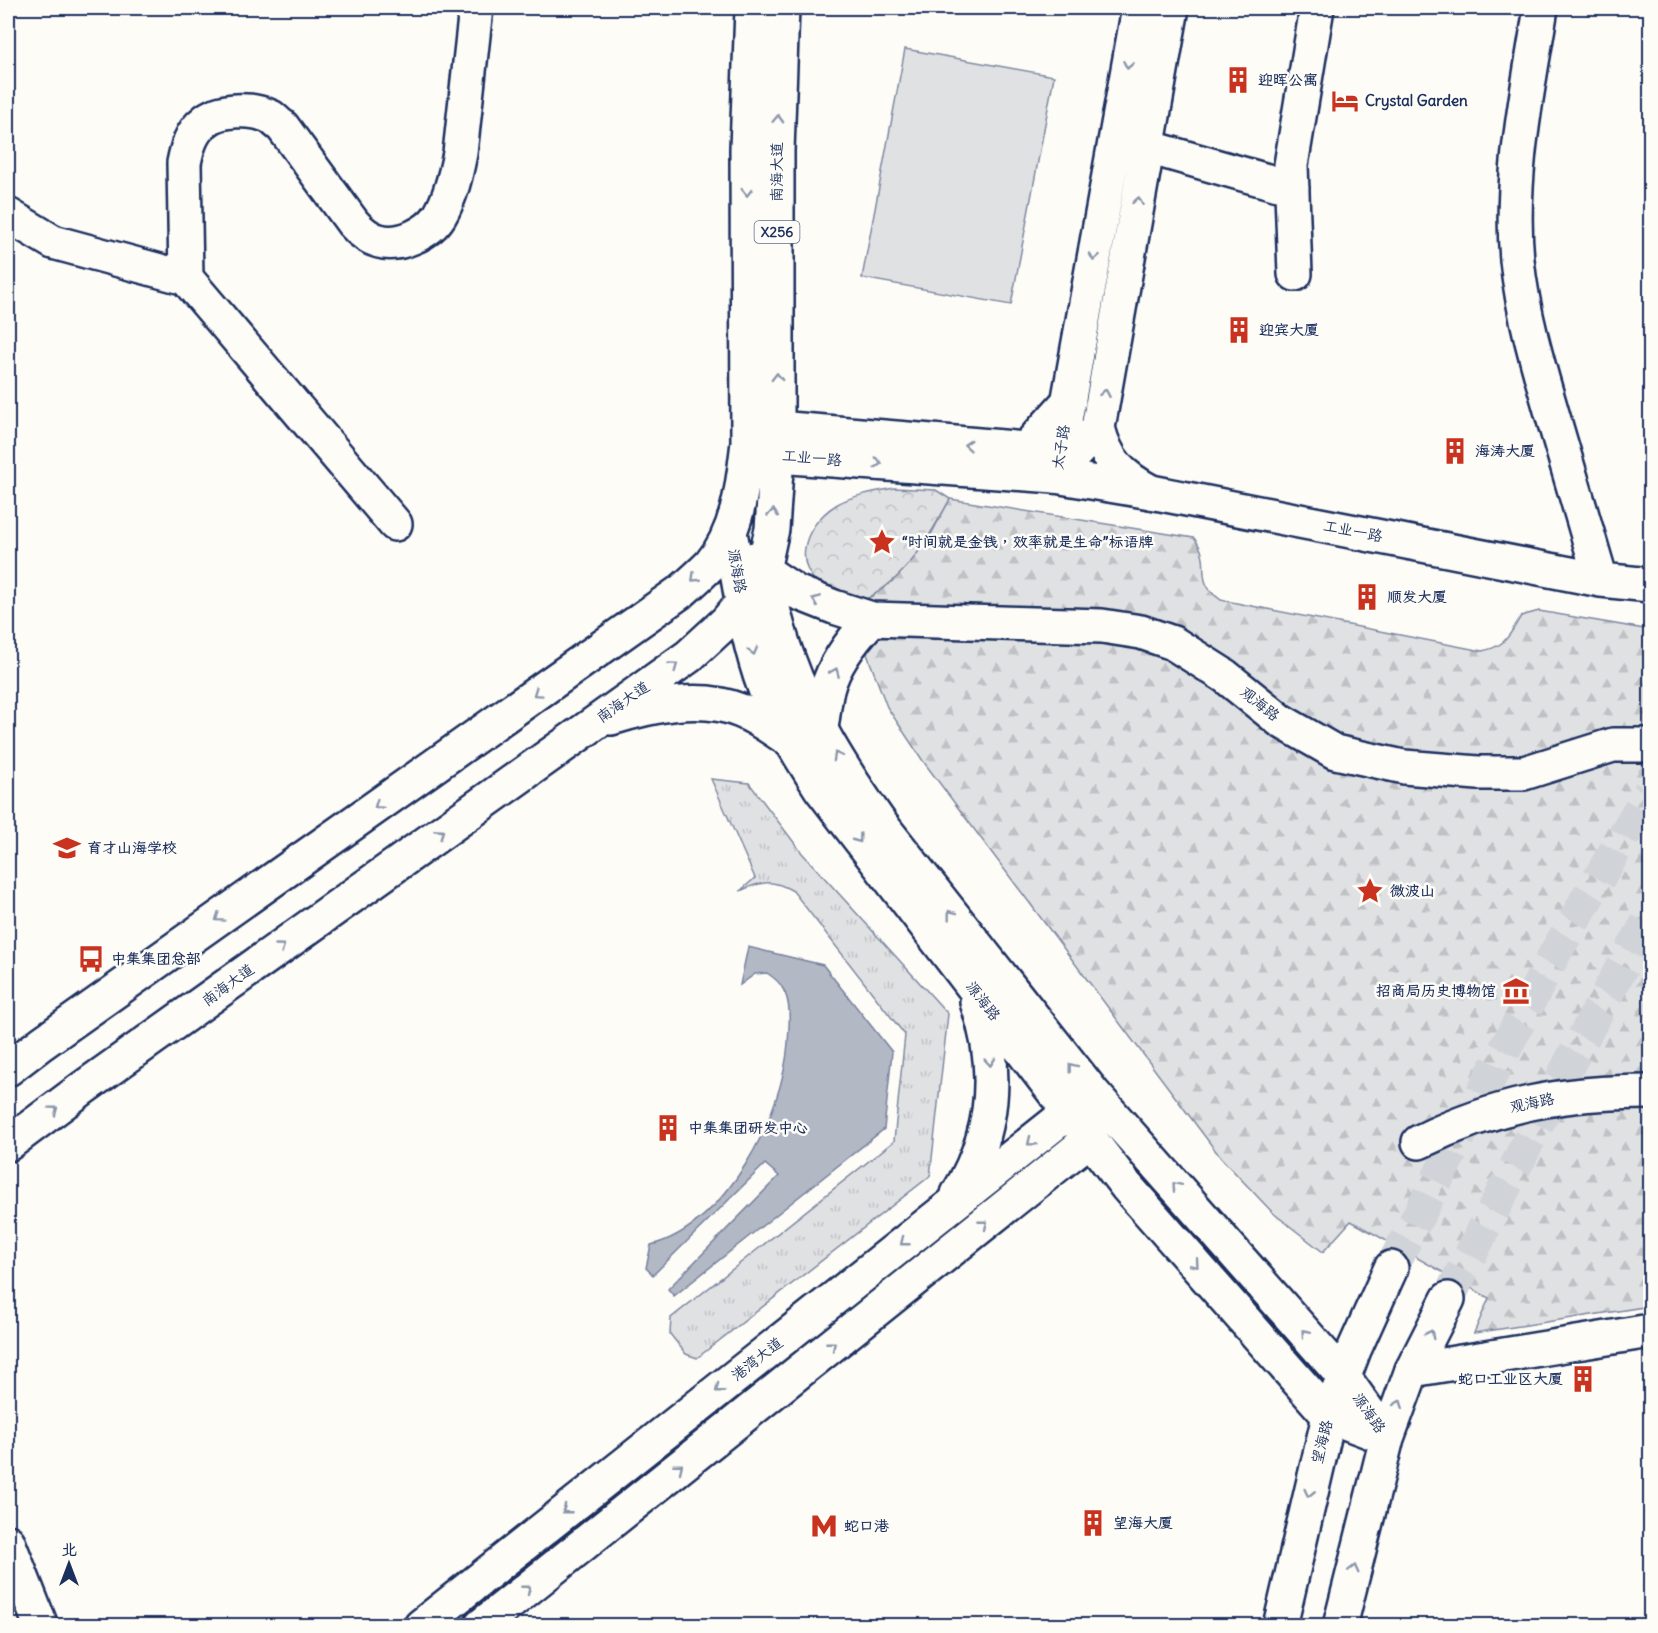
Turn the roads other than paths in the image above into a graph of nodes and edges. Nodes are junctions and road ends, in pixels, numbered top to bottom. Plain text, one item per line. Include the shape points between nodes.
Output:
1 (476, 8) edge
2 (752, 8) edge
3 (782, 8) edge
4 (1139, 8) edge
5 (1172, 8) edge
6 (1317, 8) edge
7 (1541, 8) edge
8 (1148, 147) junction
9 (1292, 188) junction
10 (8, 215) edge
11 (1295, 274) dead end
12 (186, 278) junction
13 (1069, 401) junction
14 (1098, 428) junction
15 (748, 442) junction
16 (777, 442) junction
17 (1026, 449) junction
18 (1055, 476) junction
19 (1150, 492) junction
20 (395, 524) dead end
21 (730, 532) junction
22 (763, 570) junction
23 (1601, 579) junction
24 (1650, 585) edge
25 (743, 602) junction
26 (872, 618) junction
27 (592, 724) junction
28 (821, 728) junction
29 (791, 741) junction
30 (1650, 745) edge
31 (971, 985) junction
32 (8, 1069) edge
33 (1650, 1092) edge
34 (1081, 1103) junction
35 (1090, 1139) junction
36 (1419, 1142) dead end
37 (8, 1144) edge
38 (950, 1205) junction
39 (1391, 1268) tunnel mouth
40 (1448, 1299) tunnel mouth
41 (1650, 1331) edge
42 (1412, 1370) junction
43 (1344, 1376) junction
44 (1329, 1416) junction
45 (1386, 1438) junction
46 (8, 1542) edge
47 (41, 1626) edge
48 (421, 1626) edge
49 (482, 1626) edge
50 (1280, 1626) edge
51 (1340, 1626) edge

1 - 12 main road via 460,153 444,208 431,226 396,241 381,242 370,237 353,223 282,126 271,117 236,111 219,114 204,121 194,133 186,156
2 -> 15 main road, 南海大道 / X256 via 747,149
16 -> 3 main road, 南海大道 / X256 via 777,151
4 -> 13 main road, 太子路
5 - 8 main road
6 - 9 main road via 1291,165
7 - 23 main road via 1518,161 1517,259 1529,330
8 - 9 main road
14 -> 8 main road
9 - 11 main road
10 - 12 main road via 53,242
12 - 20 main road
13 - 17 main road
13 - 18 main road, 太子路
14 - 18 main road, 太子路
14 - 19 main road via 1113,465
15 - 16 main road, 工业一路
15 - 21 main road, 南海大道 / X256 via 742,489
17 -> 16 main road, 工业一路
16 -> 18 main road, 工业一路
22 -> 16 main road, 南海大道 / X256 via 772,529
17 - 18 main road
18 - 19 main road, 工业一路
19 - 23 main road, 工业一路
21 - 22 main road, 源海路
21 - 25 main road, 源海路
21 -> 32 main road, 南海大道 via 711,563 683,590
22 - 25 main road, 南海大道
26 -> 22 main road, 观海路 via 796,592
22 - 28 main road, 源海路 via 787,657
23 - 24 main road, 工业一路
27 -> 25 main road, 南海大道 via 688,656
25 -> 29 main road, 源海路 via 760,675
28 -> 26 main road via 827,689 840,660
26 - 30 main road, 观海路 via 1102,626 1141,632 1173,643 1225,676 1281,721 1335,752 1404,767 1524,773 1613,745
27 - 29 main road via 670,705 710,703 766,723
37 -> 27 main road, 南海大道
34 -> 28 main road, 源海路 via 880,823
29 -> 31 main road, 源海路 via 849,827
31 - 34 main road, 源海路
31 -> 38 main road via 983,1021 992,1093 986,1129 972,1171
33 - 36 main road, 观海路 via 1545,1099 1454,1125
34 - 35 main road
34 -> 38 main road, 港湾大道
43 -> 34 main road, 源海路
35 -> 44 main road, 源海路 via 1126,1187
49 -> 35 main road
38 -> 48 main road, 港湾大道
39 - 43 main road, 望海路
42 -> 40 main road
41 - 42 main road
45 -> 42 main road
43 - 44 main road, 望海路
43 - 45 main road, 源海路
44 - 45 main road, 源海路
44 -> 50 main road, 望海路
51 -> 45 main road
46 - 47 main road

